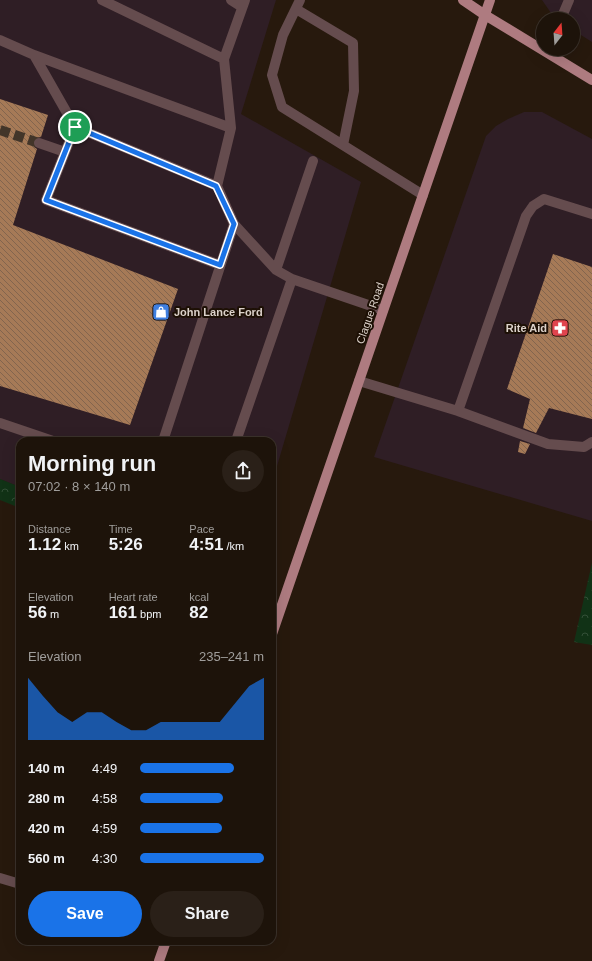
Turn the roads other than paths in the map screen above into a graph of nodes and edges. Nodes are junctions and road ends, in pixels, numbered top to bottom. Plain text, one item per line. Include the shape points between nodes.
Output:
1 (102, 0) edge
2 (231, 0) edge
3 (463, 0) edge
4 (490, 0) edge
5 (569, 0) edge
6 (243, 4) edge
7 (298, 5) edge
8 (564, 12) edge
9 (485, 15) junction
10 (0, 40) edge
11 (536, 44) edge
12 (34, 55) junction
13 (556, 56) edge
14 (224, 59) junction
15 (592, 80) edge
16 (75, 127) junction
17 (230, 128) junction
18 (39, 143) tunnel mouth
19 (343, 145) junction
20 (65, 152) junction
21 (313, 161) dead end
22 (216, 186) junction
23 (423, 195) junction
24 (592, 214) edge
25 (234, 224) junction
26 (220, 265) junction
27 (276, 270) junction
28 (292, 279) junction
29 (383, 310) junction
30 (359, 381) junction
31 (458, 411) junction
32 (0, 423) edge
33 (41, 437) edge
34 (164, 437) edge
35 (237, 437) edge
36 (592, 442) edge
37 (276, 622) edge
38 (0, 878) edge
39 (16, 883) edge
40 (165, 945) edge
41 (159, 961) edge

1 - 14 lane
2 - 6 lane
3 - 9 main road
4 - 9 main road, Clague Road
5 - 8 lane
6 - 14 lane
7 - 19 lane via 353,43 354,91
7 - 19 lane via 283,35 272,75 282,107
9 - 11 main road
9 - 23 main road, Clague Road
10 - 12 lane
12 - 16 lane
12 - 17 lane
13 - 15 main road
14 - 17 lane
16 - 20 lane
16 - 22 lane
17 - 22 lane
18 - 20 lane
19 - 23 lane
20 - 26 lane via 46,200
21 - 27 lane
22 - 25 lane
23 - 29 main road, Clague Road
24 - 31 lane via 544,199 529,211
25 - 26 lane
25 - 27 lane
26 - 34 lane
27 - 28 lane
28 - 29 lane
28 - 35 lane
29 - 30 main road, Clague Road
30 - 31 lane
30 - 37 main road, Clague Road
31 - 36 lane via 548,444 584,447
32 - 33 lane
38 - 39 lane
40 - 41 main road

